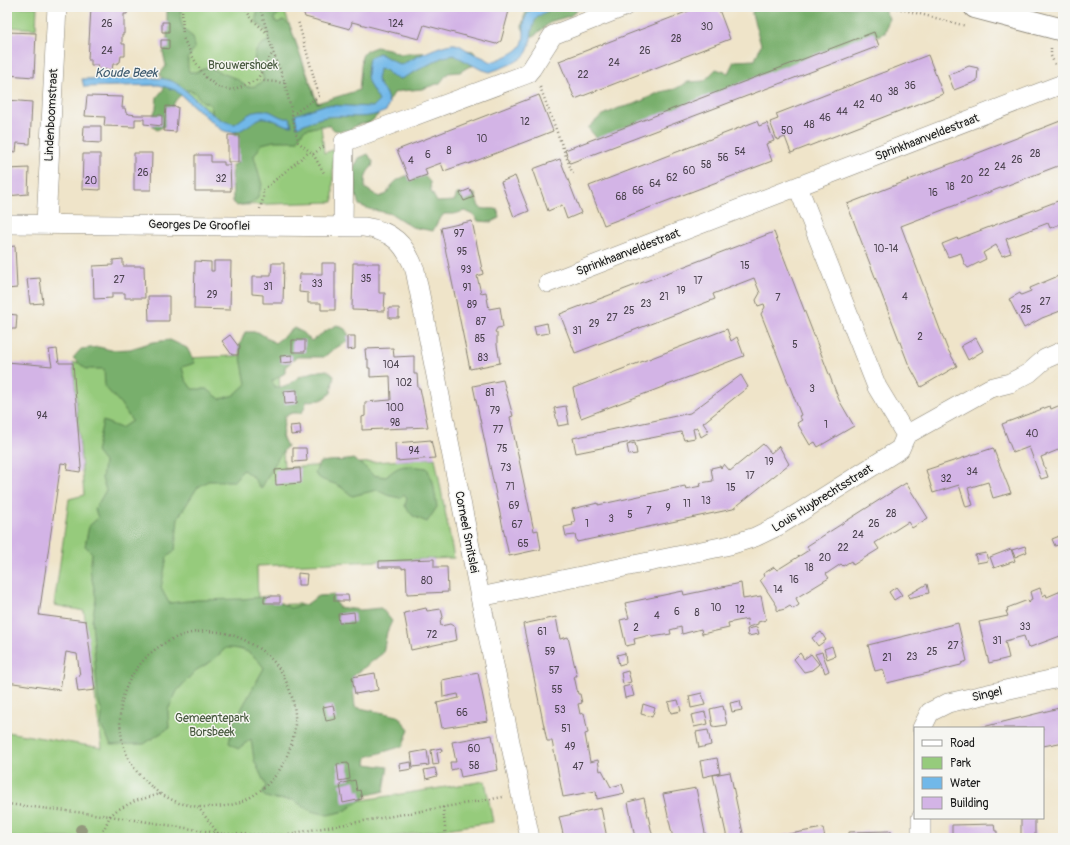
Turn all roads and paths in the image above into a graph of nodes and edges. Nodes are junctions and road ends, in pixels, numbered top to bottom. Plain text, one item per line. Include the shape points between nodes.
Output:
1 (57, 7) edge
2 (182, 7) edge
3 (244, 7) edge
4 (260, 7) edge
5 (624, 7) edge
6 (975, 7) edge
7 (298, 21) dead end
8 (1063, 30) edge
9 (267, 34) junction
10 (273, 52) junction
11 (532, 68) junction
12 (257, 80) junction
13 (285, 83) junction
14 (1057, 86) dead end
15 (292, 116) junction
16 (310, 152) junction
17 (575, 174) dead end
18 (325, 175) dead end
19 (798, 187) junction
20 (263, 199) dead end
21 (46, 223) junction
22 (7, 224) edge
23 (343, 227) junction
24 (389, 234) joint
25 (548, 283) dead end
26 (1063, 351) edge
27 (906, 435) junction
28 (480, 597) junction
29 (1063, 677) edge
30 (922, 727) edge
31 (160, 794) junction
32 (521, 794) junction
33 (7, 804) edge
34 (198, 807) junction
35 (443, 807) junction
36 (110, 816) junction
37 (921, 819) edge
38 (217, 832) junction
39 (282, 835) junction
40 (100, 838) edge
41 (220, 838) edge
42 (277, 838) edge
43 (446, 838) edge
44 (530, 838) edge
45 (922, 838) edge

1 - 21 street, Lindenboomstraat
2 - 12 path via 183,38 205,77 218,87 232,90
3 - 9 path
4 - 9 path
5 - 11 street via 553,35
6 - 8 main road
7 - 15 path via 318,96
9 - 10 path
10 - 12 path
10 - 13 path
11 - 17 path via 572,172
11 - 23 street via 527,74 344,142
12 - 13 path
13 - 15 path
14 - 19 street, Sprinkhaanveldestraat
15 - 16 path via 298,142
16 - 18 path
16 - 20 path via 263,190
19 - 25 street, Sprinkhaanveldestraat
19 - 27 street via 877,387
21 - 22 street, Georges De Grooflei
21 - 23 street, Georges De Grooflei
23 - 24 street, Georges De Grooflei via 377,229
24 - 28 street, Corneel Smitslei via 400,242 414,270
26 - 27 street, Louis Huybrechtsstraat via 1045,359 1029,374 1010,383 990,388
27 - 28 street, Louis Huybrechtsstraat via 900,449 778,526 755,537 730,545
28 - 32 street, Corneel Smitslei
29 - 30 street, Singel via 948,703 930,712
31 - 34 path via 179,803
31 - 34 path via 140,777 127,755 120,730 121,704 129,680 144,658 164,642 188,633 214,631 239,637 262,649 279,668 291,691 296,717 293,742 283,766 266,786 254,795 226,806
31 - 36 path via 135,801
32 - 35 path
32 - 44 street, Corneel Smitslei
33 - 36 path
34 - 38 path
35 - 39 path
35 - 43 path
36 - 38 path
36 - 40 path
37 - 45 street
38 - 39 path
38 - 41 path
39 - 42 path

